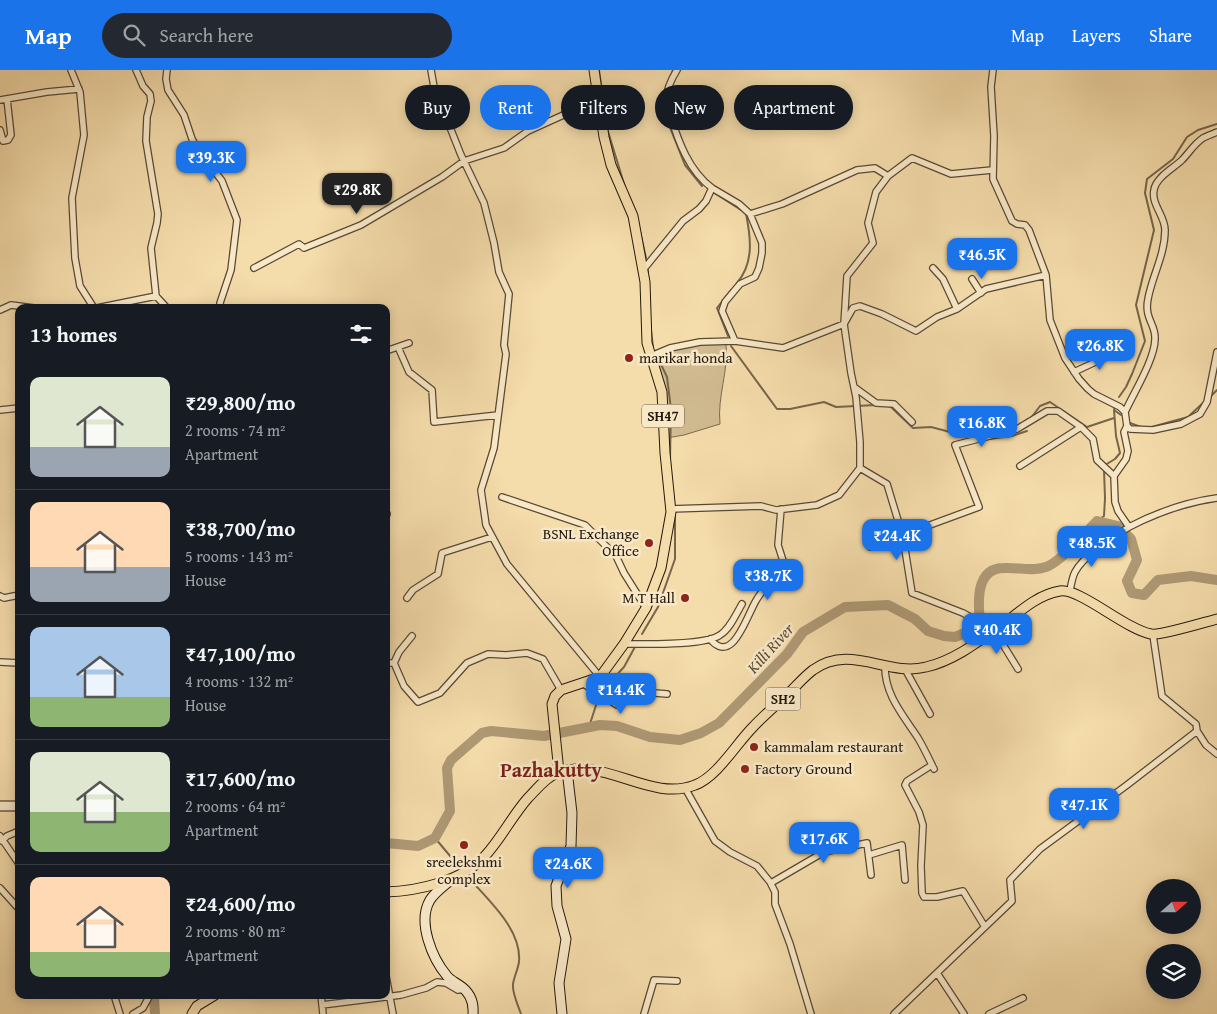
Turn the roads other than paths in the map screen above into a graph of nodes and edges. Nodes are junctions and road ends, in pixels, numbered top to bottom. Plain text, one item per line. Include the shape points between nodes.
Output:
1 (72, 70) edge
2 (136, 70) edge
3 (167, 70) edge
4 (431, 70) edge
5 (594, 70) edge
6 (677, 70) edge
7 (993, 70) edge
8 (596, 85) edge
9 (78, 89) junction
10 (7, 99) junction
11 (0, 100) edge
12 (561, 116) edge
13 (0, 130) edge
14 (603, 130) edge
15 (1217, 132) edge
16 (464, 161) junction
17 (992, 170) junction
18 (888, 176) junction
19 (712, 188) junction
20 (750, 214) junction
21 (254, 268) dead end
22 (933, 268) dead end
23 (643, 270) junction
24 (1046, 274) junction
25 (972, 279) dead end
26 (981, 293) junction
27 (156, 296) junction
28 (93, 304) edge
29 (116, 304) edge
30 (163, 304) edge
31 (220, 304) edge
32 (15, 306) edge
33 (957, 309) junction
34 (0, 310) edge
35 (844, 324) junction
36 (735, 341) junction
37 (408, 343) dead end
38 (398, 347) junction
39 (390, 350) edge
40 (1113, 351) dead end
41 (1217, 352) edge
42 (650, 356) junction
43 (1074, 372) junction
44 (854, 387) junction
45 (15, 408) edge
46 (0, 410) edge
47 (1125, 412) junction
48 (498, 414) junction
49 (912, 422) dead end
50 (1127, 426) junction
51 (1081, 427) junction
52 (1020, 466) dead end
53 (860, 468) junction
54 (1114, 476) junction
55 (502, 497) dead end
56 (1217, 498) edge
57 (780, 509) junction
58 (670, 510) junction
59 (1129, 527) junction
60 (492, 537) junction
61 (904, 537) junction
62 (870, 547) dead end
63 (1070, 591) junction
64 (0, 596) edge
65 (15, 596) edge
66 (407, 598) dead end
67 (742, 604) dead end
68 (646, 608) junction
69 (1217, 619) edge
70 (994, 630) junction
71 (1153, 635) junction
72 (412, 636) dead end
73 (710, 639) junction
74 (624, 644) junction
75 (0, 662) edge
76 (15, 663) edge
77 (390, 664) edge
78 (394, 664) junction
79 (885, 665) junction
80 (1018, 668) dead end
81 (905, 669) junction
82 (600, 677) junction
83 (582, 683) junction
84 (561, 690) junction
85 (667, 694) dead end
86 (930, 714) dead end
87 (1197, 731) junction
88 (1217, 754) edge
89 (563, 771) junction
90 (685, 788) junction
91 (0, 806) edge
92 (15, 806) edge
93 (15, 833) edge
94 (1, 838) edge
95 (869, 855) junction
96 (15, 858) edge
97 (871, 875) dead end
98 (454, 878) junction
99 (905, 880) dead end
100 (770, 883) junction
101 (0, 888) edge
102 (390, 892) edge
103 (15, 905) edge
104 (986, 926) junction
105 (937, 973) junction
106 (677, 981) dead end
107 (465, 989) junction
108 (390, 996) joint
109 (1024, 998) dead end
110 (115, 999) edge
111 (148, 999) edge
112 (208, 999) edge
113 (321, 999) edge
114 (367, 999) edge
115 (322, 1005) junction
116 (120, 1014) edge
117 (133, 1014) edge
118 (192, 1014) edge
119 (323, 1014) edge
120 (393, 1014) edge
121 (473, 1014) edge
122 (562, 1014) edge
123 (644, 1014) edge
124 (811, 1014) edge
125 (894, 1014) edge
126 (964, 1014) edge
127 (989, 1014) edge

1 - 9 street
2 - 27 street via 151,101 146,141 158,214 151,248
3 - 31 street via 168,90 184,116 196,148 222,181 237,220 231,270
4 - 16 street via 434,87
5 - 8 main road, SH47
6 - 19 street via 666,100 676,134 685,155
7 - 17 street
9 - 10 street
9 - 28 street via 84,135 72,198 76,258 80,286
10 - 11 street
10 - 13 street via 11,135 8,140 3,141
12 - 16 street via 528,131 504,148
14 - 23 main road, SH47 via 611,165 633,216
15 - 47 street via 1191,149 1154,190 1165,228 1163,252 1148,300 1147,315 1156,336 1155,346
16 - 21 street via 361,225 304,248 298,244
16 - 48 street via 484,203 500,272 509,294
17 - 18 street via 951,174 912,158
17 - 24 street via 1012,221 1025,225 1029,230
18 - 20 street via 875,168 857,170 782,204
18 - 35 street via 876,192 868,223 873,243 847,276
19 - 20 street
19 - 23 street via 703,205 683,221
20 - 36 street via 762,243 762,253 755,277 740,284 722,311
22 - 33 street via 943,279
23 - 42 main road, SH47
24 - 26 street
24 - 43 street via 1050,320
25 - 26 street
26 - 33 street
27 - 29 street
27 - 30 street
32 - 34 street
33 - 35 street via 936,317 916,331 860,306 854,308
35 - 36 street via 783,348
35 - 44 street
36 - 42 street via 700,342
37 - 38 street
38 - 39 street
38 - 48 street via 409,372 432,390 434,422
40 - 43 street
41 - 50 street via 1207,402 1200,414 1181,424 1153,430 1132,430
42 - 58 main road, SH47 via 662,392
43 - 47 street via 1094,394
44 - 49 street via 876,403 894,404
44 - 53 street
45 - 46 street
47 - 50 street
48 - 60 street via 494,448 481,490 486,525
50 - 54 street via 1124,432 1128,451 1126,459
51 - 52 street
51 - 54 street via 1093,439 1097,460
51 - 61 street via 1058,411 1047,411 1017,429 956,444 979,507
53 - 57 street via 839,495 817,505
53 - 61 street via 887,484
54 - 59 street via 1115,502
55 - 68 street via 584,525 616,556
56 - 59 street via 1150,516
57 - 58 street via 761,506
57 - 73 street via 778,545 785,567 757,598 733,643 722,648
58 - 68 main road, SH47 via 661,568
59 - 63 street via 1080,564
60 - 66 street via 442,553 438,574 413,590
60 - 82 street via 507,564
61 - 62 street
61 - 70 street via 912,593 964,613
63 - 70 main road, SH2 via 1046,594
63 - 71 main road
64 - 65 street
67 - 73 street via 727,629
68 - 74 main road, SH47
69 - 71 main road
70 - 80 street
70 - 81 main road, SH2 via 945,660 928,667
71 - 87 street via 1162,696 1196,724
72 - 78 street
73 - 74 street
74 - 82 main road, SH47
75 - 76 street
77 - 78 street
78 - 84 street via 404,686 418,702 440,693 467,663 488,654 527,653 542,659
79 - 81 main road, SH2
79 - 90 main road, SH2 via 847,658 813,670 753,727 709,777
79 - 104 street via 884,679 933,767 906,784 923,824 922,893 937,897 963,891
81 - 86 street
82 - 83 main road
83 - 84 main road
83 - 85 street via 617,705 631,691
84 - 89 main road via 552,704 555,742
87 - 88 street
87 - 104 street via 1040,849 1010,880 1012,901
89 - 90 main road, SH2 via 596,771 660,788
89 - 98 main road via 539,786 477,864
89 - 122 main road via 572,813 571,846 556,886 566,939 559,983
90 - 100 street via 715,841 757,866
91 - 92 main road
93 - 94 street
94 - 96 street
95 - 97 street
95 - 99 street via 902,845
95 - 100 street via 867,843 830,850
98 - 102 main road
98 - 107 main road via 430,900 424,921 438,962 448,977
100 - 124 street
101 - 103 street
104 - 105 street
105 - 125 street
105 - 126 street
106 - 123 street via 654,980
107 - 108 street via 458,990 437,982 411,993
107 - 121 main road via 474,1006
108 - 120 street
109 - 127 street
110 - 116 street
111 - 117 street via 143,1008
112 - 118 main road via 197,1006
113 - 115 street
114 - 115 street
115 - 119 street

